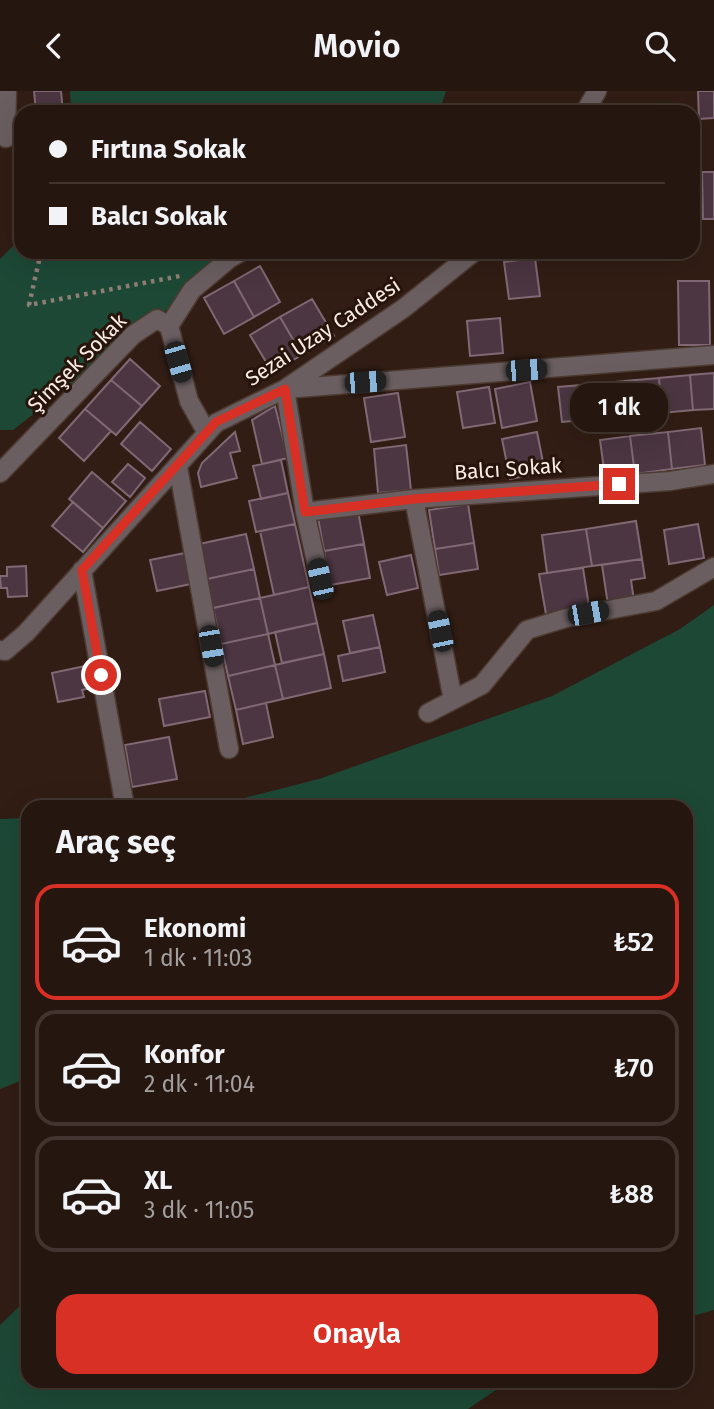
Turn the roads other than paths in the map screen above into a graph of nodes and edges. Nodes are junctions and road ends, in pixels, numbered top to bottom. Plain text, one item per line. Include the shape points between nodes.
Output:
1 (7, 91) edge
2 (6, 138) dead end
3 (229, 259) edge
4 (465, 259) edge
5 (169, 326) junction
6 (714, 355) edge
7 (285, 389) junction
8 (207, 433) junction
9 (178, 467) junction
10 (0, 473) edge
11 (714, 474) edge
12 (414, 499) junction
13 (305, 512) junction
14 (714, 567) edge
15 (82, 570) junction
16 (320, 579) dead end
17 (0, 650) edge
18 (453, 700) junction
19 (428, 713) dead end
20 (229, 749) dead end
21 (124, 800) edge

1 - 2 street
3 - 5 street via 192,290
4 - 7 street, Sezai Uzay Caddesi
5 - 8 street via 189,401
5 - 10 street, Şimşek Sokak via 157,319 133,335
6 - 7 street
7 - 8 street, Sezai Uzay Caddesi via 216,422
7 - 13 street
8 - 9 street, Sezai Uzay Caddesi
9 - 15 street, Sezai Uzay Caddesi
9 - 20 street
11 - 12 street, Balcı Sokak
12 - 13 street, Balcı Sokak
12 - 18 street
13 - 16 street
14 - 18 street via 656,601 527,630 482,685
15 - 17 street, Sezai Uzay Caddesi via 26,633 5,651
15 - 21 street
18 - 19 street

